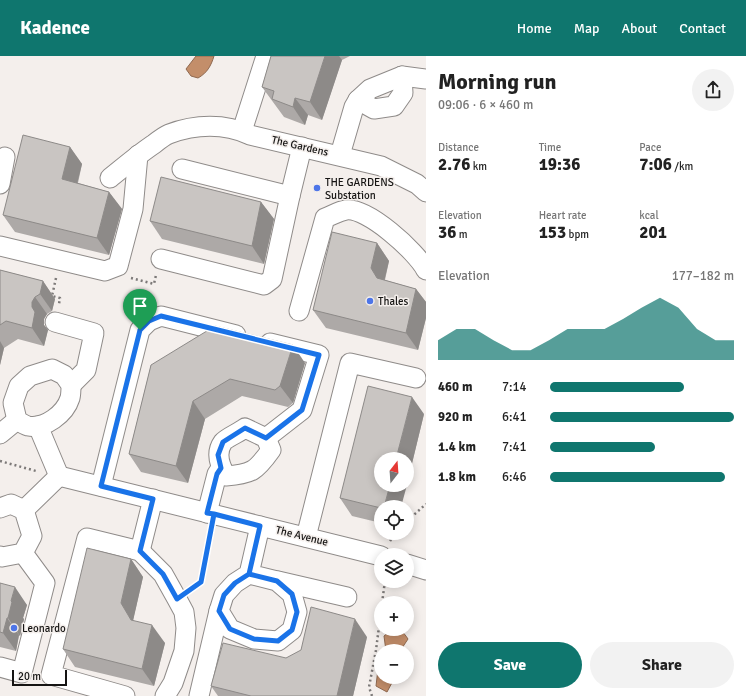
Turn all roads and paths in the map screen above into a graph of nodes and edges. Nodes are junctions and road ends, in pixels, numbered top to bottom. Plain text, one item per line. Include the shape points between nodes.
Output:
1 (266, 56) edge
2 (402, 76) junction
3 (426, 79) edge
4 (358, 100) junction
5 (242, 131) junction
6 (302, 147) junction
7 (138, 155) junction
8 (340, 155) junction
9 (5, 157) dead end
10 (182, 170) dead end
11 (110, 178) dead end
12 (423, 183) edge
13 (0, 184) edge
14 (290, 196) junction
15 (0, 246) edge
16 (161, 259) dead end
17 (425, 264) edge
18 (299, 311) dead end
19 (55, 322) dead end
20 (416, 378) dead end
21 (71, 385) junction
22 (17, 420) junction
23 (38, 426) junction
24 (0, 434) edge
25 (266, 438) junction
26 (0, 462) edge
27 (221, 468) junction
28 (60, 476) junction
29 (101, 486) junction
30 (153, 499) junction
31 (426, 504) edge
32 (0, 508) edge
33 (24, 510) junction
34 (210, 514) junction
35 (414, 515) edge
36 (260, 526) junction
37 (306, 537) junction
38 (140, 551) junction
39 (23, 553) junction
40 (374, 554) edge
41 (0, 556) edge
42 (414, 566) edge
43 (426, 570) edge
44 (249, 574) junction
45 (277, 581) junction
46 (347, 597) dead end
47 (177, 599) junction
48 (219, 611) junction
49 (378, 636) edge
50 (0, 667) edge
51 (125, 696) edge
52 (165, 696) edge
53 (199, 696) edge
54 (372, 696) edge

1 - 5 street
2 - 3 street
2 - 4 street via 370,89
2 - 4 street via 403,93 394,106 374,109
4 - 8 street
5 - 6 street, The Gardens
5 - 7 street, The Gardens via 216,125 185,129 168,134
6 - 8 street, The Gardens
6 - 14 street
7 - 11 street, The Gardens
7 - 15 street via 133,209 118,266 105,271
8 - 12 street, The Gardens via 381,166
9 - 13 street
10 - 14 street
14 - 16 street via 272,279 264,284
17 - 18 street via 397,237 367,215 346,210 325,218
19 - 21 street via 94,333 86,370
20 - 37 street via 350,363
21 - 22 street via 64,375 52,369 30,376 19,386 13,403
21 - 23 street via 70,398 62,411 54,420
22 - 23 street via 27,426
22 - 24 street
23 - 28 street
25 - 27 street via 245,428 223,442 218,455
25 - 27 street via 271,450 260,466 244,475 226,476
25 - 29 street via 302,410 319,355 161,316 149,321 140,330
26 - 28 path
27 - 34 street via 217,474
28 - 29 street, The Avenue
28 - 33 street
29 - 30 street, The Avenue
30 - 34 street, The Avenue
30 - 38 street
31 - 35 path
32 - 33 street via 11,504
33 - 39 street via 32,536
34 - 36 street, The Avenue
34 - 47 path via 201,582
36 - 37 street, The Avenue
36 - 44 street
37 - 40 street, The Avenue
38 - 47 street via 163,574
38 - 51 street via 87,538 51,675
39 - 41 street
39 - 50 street via 45,583 22,673
42 - 43 street
44 - 45 street
44 - 48 street via 235,583 224,595
45 - 46 street
45 - 48 street via 292,594 297,612 292,630 278,641 254,639 230,629
47 - 52 street via 184,612 184,650 173,683
48 - 53 street
49 - 54 path via 369,687

